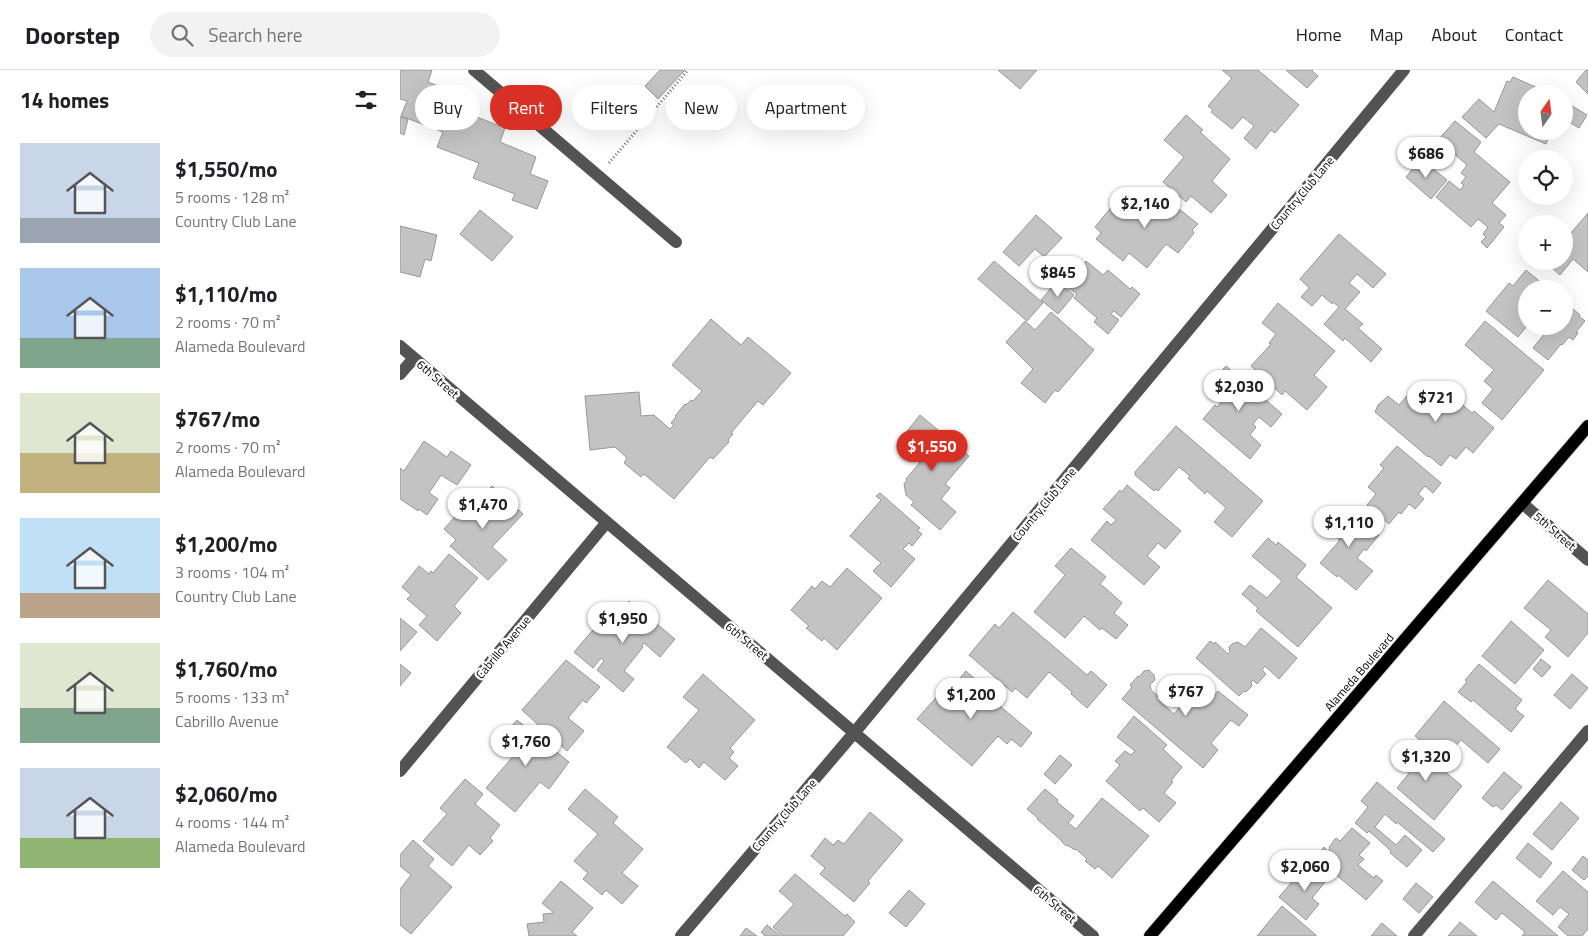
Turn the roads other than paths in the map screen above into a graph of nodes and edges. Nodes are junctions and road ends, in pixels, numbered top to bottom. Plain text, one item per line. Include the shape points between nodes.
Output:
1 (474, 70) edge
2 (1404, 70) edge
3 (676, 242) dead end
4 (400, 346) edge
5 (414, 358) junction
6 (400, 374) edge
7 (1588, 426) edge
8 (1522, 503) junction
9 (607, 522) junction
10 (1588, 560) edge
11 (1588, 731) edge
12 (854, 733) junction
13 (400, 771) edge
14 (680, 936) edge
15 (1093, 936) edge
16 (1150, 936) edge
17 (1414, 936) edge

1 - 3 street
2 - 12 street, Country Club Lane
4 - 5 street, 6th Street
5 - 6 street
5 - 9 street, 6th Street
7 - 8 main road, Alameda Boulevard
8 - 10 street, 5th Street
8 - 16 main road, Alameda Boulevard
9 - 12 street, 6th Street
9 - 13 street, Cabrillo Avenue
11 - 17 street
12 - 14 street, Country Club Lane
12 - 15 street, 6th Street

